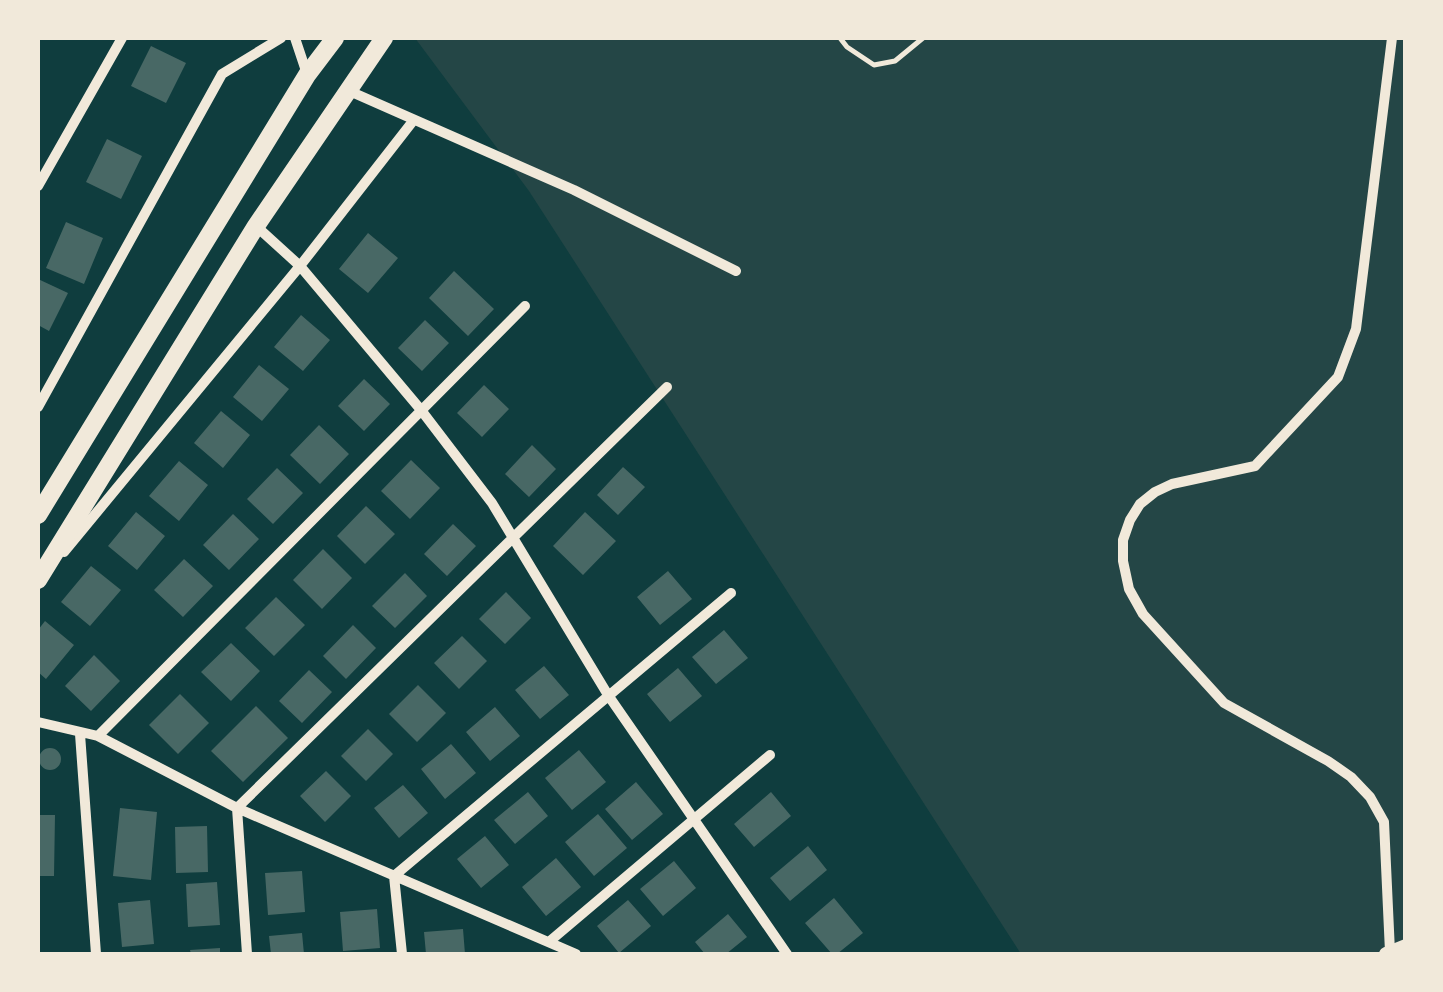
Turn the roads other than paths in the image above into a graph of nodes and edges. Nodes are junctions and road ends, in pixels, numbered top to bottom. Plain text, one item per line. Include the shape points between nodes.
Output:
1 (122, 38) edge
2 (280, 38) edge
3 (295, 38) edge
4 (335, 38) edge
5 (384, 38) edge
6 (840, 38) edge
7 (923, 38) edge
8 (1392, 38) edge
9 (307, 75) junction
10 (347, 89) junction
11 (413, 122) junction
12 (38, 186) edge
13 (256, 226) junction
14 (300, 266) junction
15 (736, 272) dead end
16 (525, 306) dead end
17 (667, 387) dead end
18 (38, 407) edge
19 (420, 410) junction
20 (38, 515) edge
21 (513, 540) junction
22 (38, 582) edge
23 (731, 593) dead end
24 (608, 694) junction
25 (38, 722) edge
26 (80, 734) junction
27 (98, 736) junction
28 (770, 755) dead end
29 (237, 808) junction
30 (693, 817) junction
31 (394, 876) junction
32 (550, 941) junction
33 (1406, 946) edge
34 (1388, 953) edge
35 (96, 954) edge
36 (248, 954) edge
37 (402, 954) edge
38 (552, 954) edge
39 (576, 954) edge
40 (788, 954) edge

1 - 12 street
2 - 18 street via 222,74
3 - 9 street
4 - 9 main road
5 - 10 main road
6 - 7 lane via 874,64 895,61
8 - 34 street via 1356,329 1338,377 1255,466 1155,492 1140,504 1123,540 1129,589 1143,614 1224,703 1328,761 1370,798 1384,822
9 - 20 main road
10 - 11 street
10 - 13 main road
11 - 14 street
11 - 15 street via 574,190
13 - 14 street
13 - 22 main road
14 - 19 street
14 - 22 street
16 - 19 street
17 - 21 street
19 - 21 street
19 - 27 street
21 - 24 street
21 - 29 street
23 - 24 street
24 - 30 street
24 - 31 street
25 - 26 street
26 - 27 street
26 - 35 street
27 - 29 street
28 - 30 street
29 - 31 street
29 - 36 street
30 - 32 street
30 - 40 street
31 - 32 street
31 - 37 street
32 - 38 street
32 - 39 street
33 - 34 street

